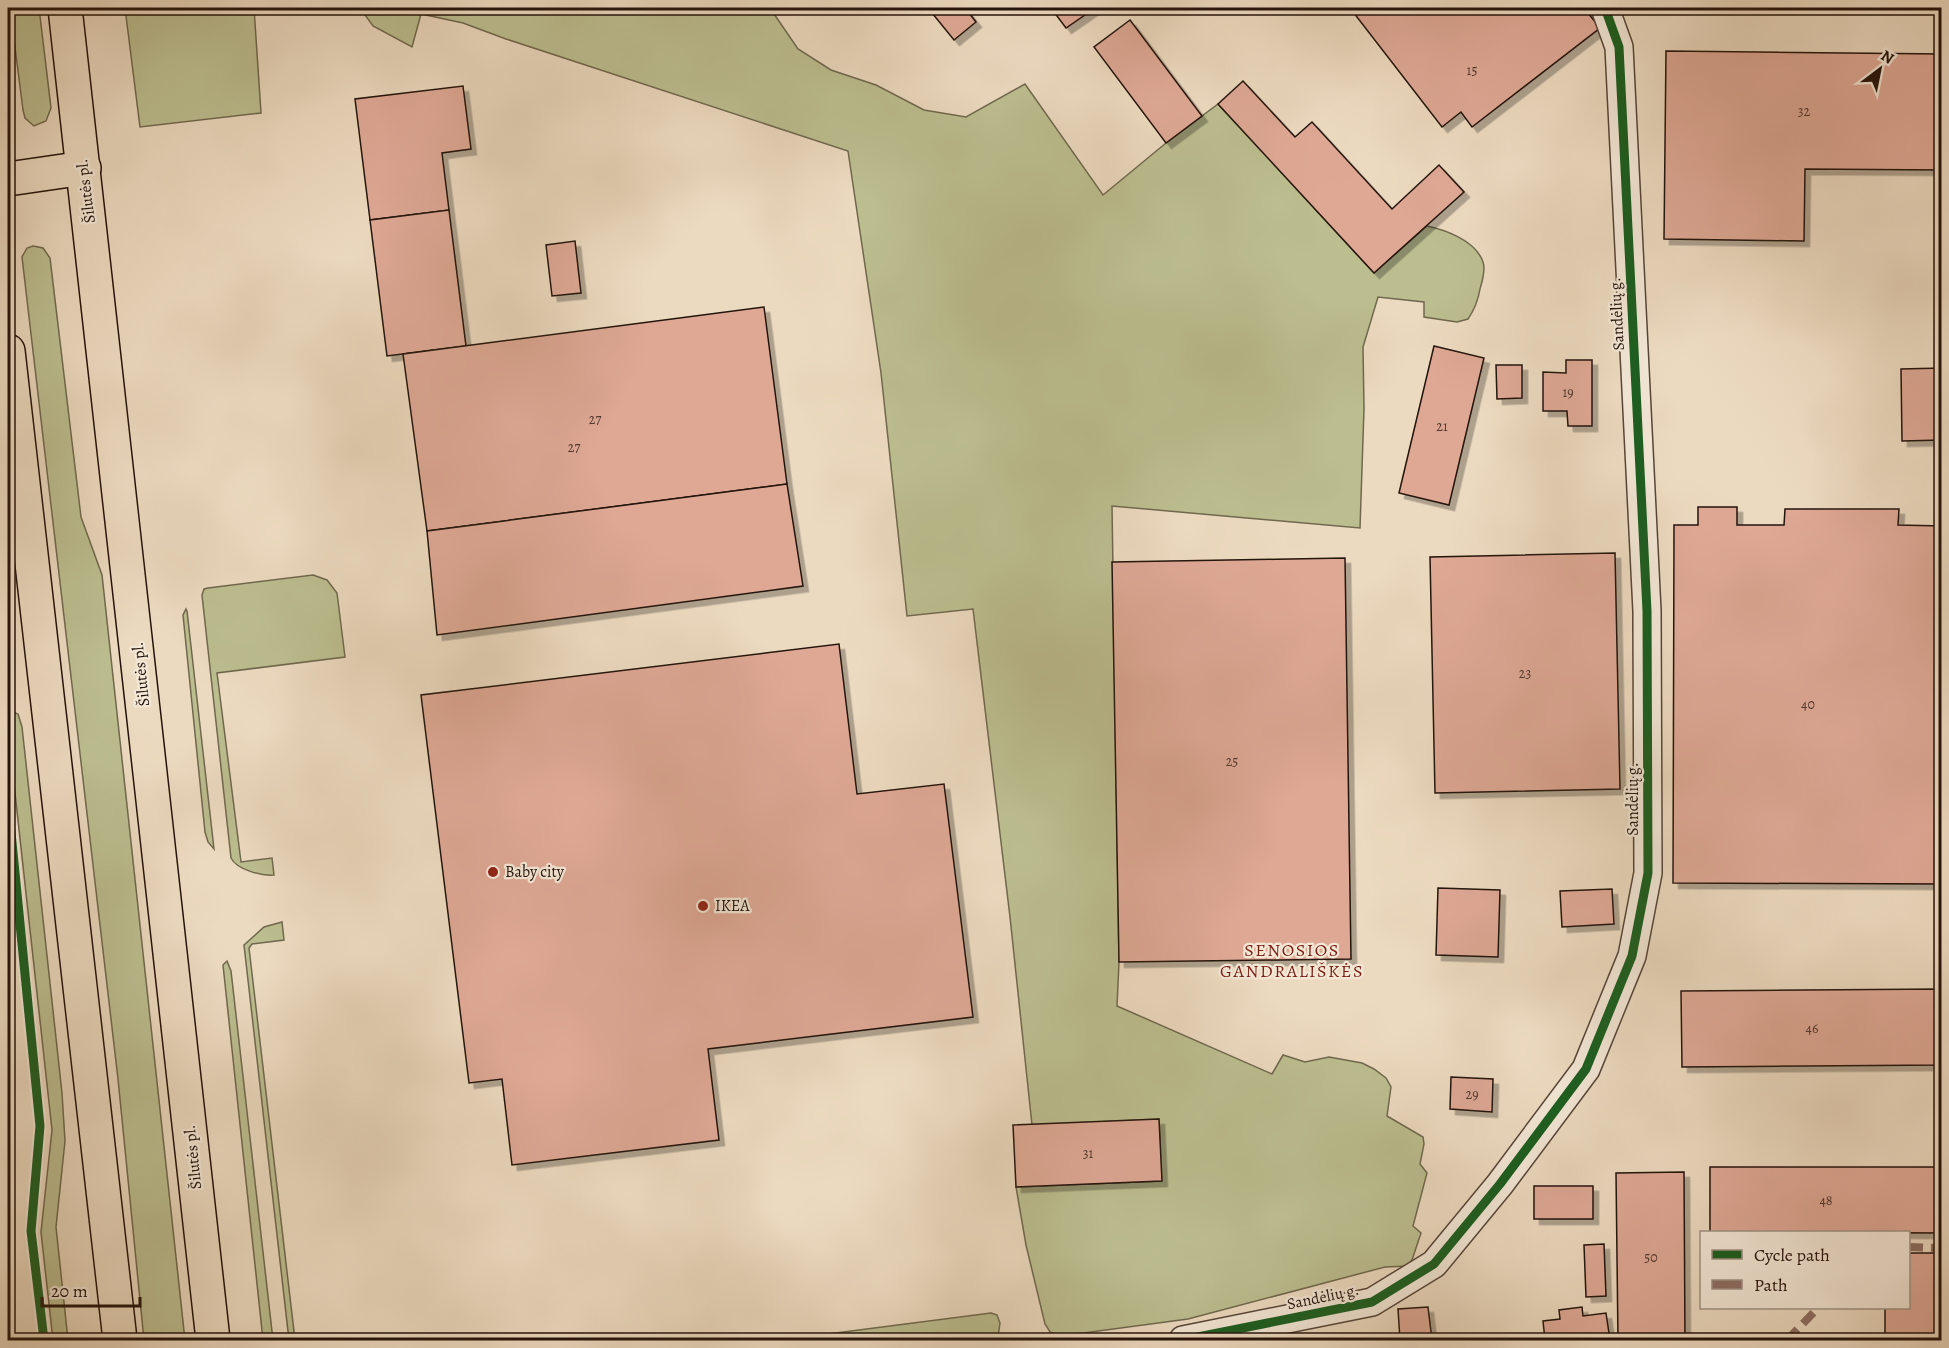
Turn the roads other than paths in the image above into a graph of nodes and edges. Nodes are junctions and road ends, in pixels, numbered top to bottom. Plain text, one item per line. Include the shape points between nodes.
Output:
1 (65, 8) edge
2 (1605, 8) edge
3 (84, 168) junction
4 (8, 179) edge
5 (8, 351) edge
6 (120, 1341) edge
7 (213, 1341) edge
8 (1183, 1341) edge

1 - 3 main road, Šilutės pl.
2 - 8 street, Sandėlių g. via 1619,47 1647,611 1648,873 1632,956 1586,1069 1434,1264 1372,1302
3 - 4 main road
3 - 7 main road, Šilutės pl.
5 - 6 main road

